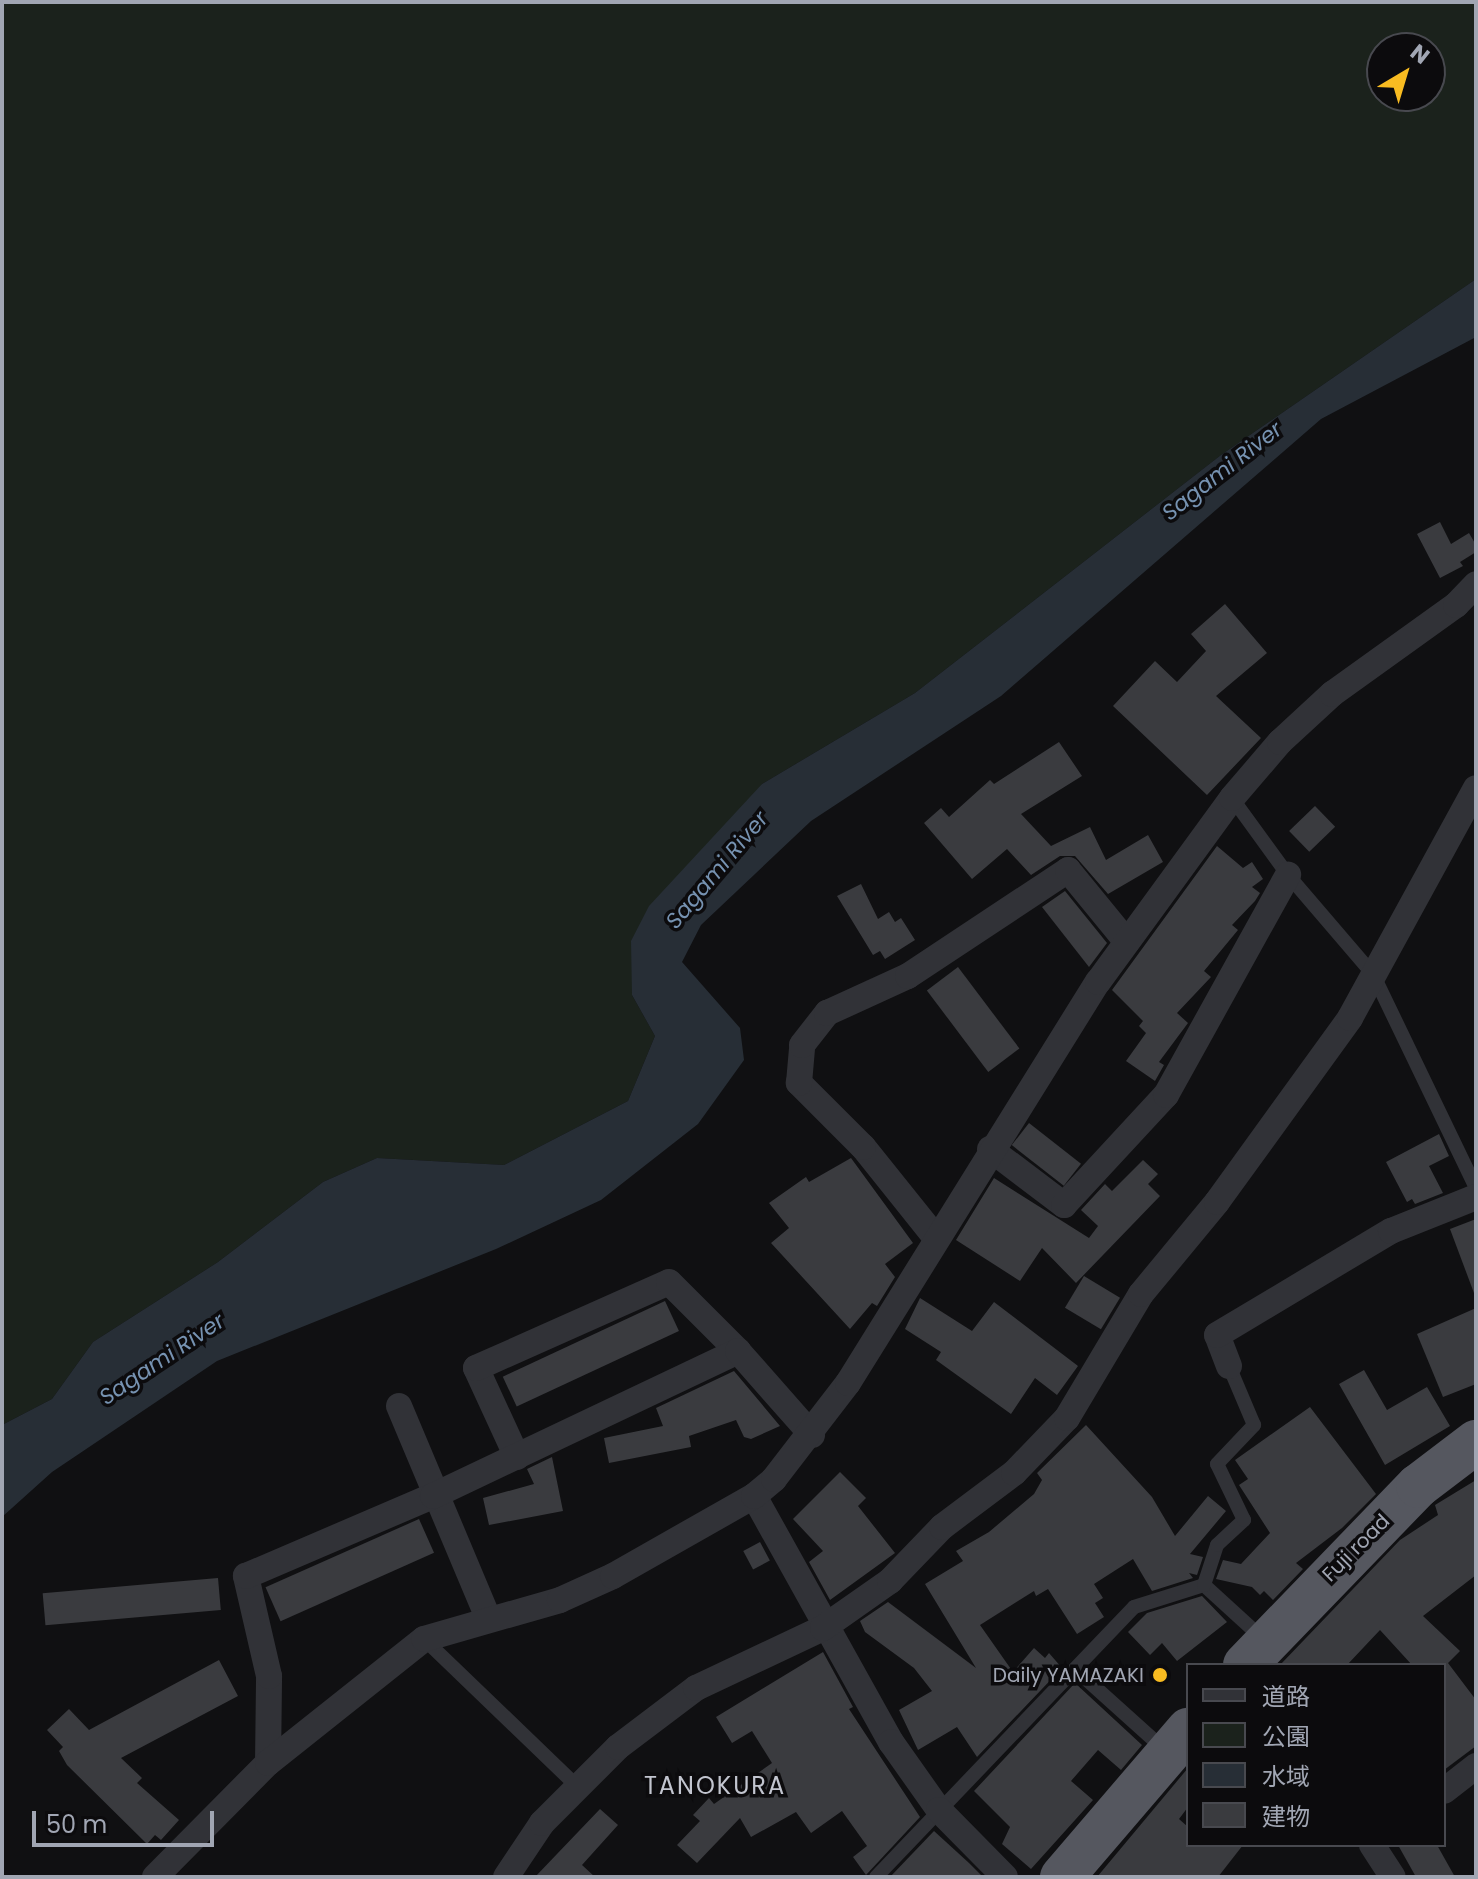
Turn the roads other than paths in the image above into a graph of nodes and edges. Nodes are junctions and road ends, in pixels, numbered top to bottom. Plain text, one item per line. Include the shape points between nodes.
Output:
1 (1476, 584) edge
2 (1476, 788) edge
3 (1232, 798) junction
4 (1288, 875) junction
5 (1127, 942) junction
6 (1373, 974) junction
7 (990, 1149) junction
8 (1476, 1188) edge
9 (1476, 1197) edge
10 (936, 1238) junction
11 (738, 1351) junction
12 (1229, 1366) joint
13 (399, 1406) dead end
14 (812, 1435) junction
15 (1476, 1442) edge
16 (517, 1457) junction
17 (433, 1496) junction
18 (754, 1496) junction
19 (1204, 1585) junction
20 (488, 1618) junction
21 (823, 1628) junction
22 (424, 1639) junction
23 (1255, 1653) edge
24 (1076, 1670) junction
25 (1178, 1742) edge
26 (268, 1763) junction
27 (1476, 1766) edge
28 (578, 1787) junction
29 (1446, 1789) edge
30 (939, 1810) junction
31 (1376, 1847) edge
32 (155, 1877) edge
33 (506, 1877) edge
34 (876, 1877) edge
35 (1005, 1877) edge
36 (1062, 1877) edge
37 (1393, 1877) edge

1 - 3 street via 1456,605 1332,694 1280,742
2 - 6 street
3 - 4 lane
3 - 5 street
4 - 6 lane
4 - 7 street via 1166,1095 1064,1205
5 - 7 street
5 - 10 street via 1068,870 908,976 827,1013 802,1045 799,1083 863,1147
6 - 8 lane
6 - 21 street via 1303,1086 1141,1294 1067,1418 1014,1473 942,1527 890,1581
7 - 10 street
9 - 12 street via 1391,1231 1217,1335
10 - 14 street
11 - 14 street
11 - 16 street
11 - 16 street via 669,1282 476,1368
12 - 19 lane via 1254,1425 1217,1464 1244,1520 1217,1545
13 - 17 street
14 - 18 street
15 - 23 highway, Fuji road via 1418,1486
16 - 17 street
17 - 20 street
17 - 26 street via 246,1576 269,1676
18 - 20 street via 613,1576 560,1600
18 - 21 street
19 - 23 lane
19 - 24 lane via 1134,1607
20 - 22 street
21 - 28 street via 696,1688 618,1747
21 - 30 street
22 - 26 street
22 - 28 lane
24 - 25 lane
24 - 30 lane
25 - 36 highway
26 - 32 street
27 - 29 street
28 - 33 street via 542,1823
30 - 34 lane
30 - 35 street
31 - 37 street

